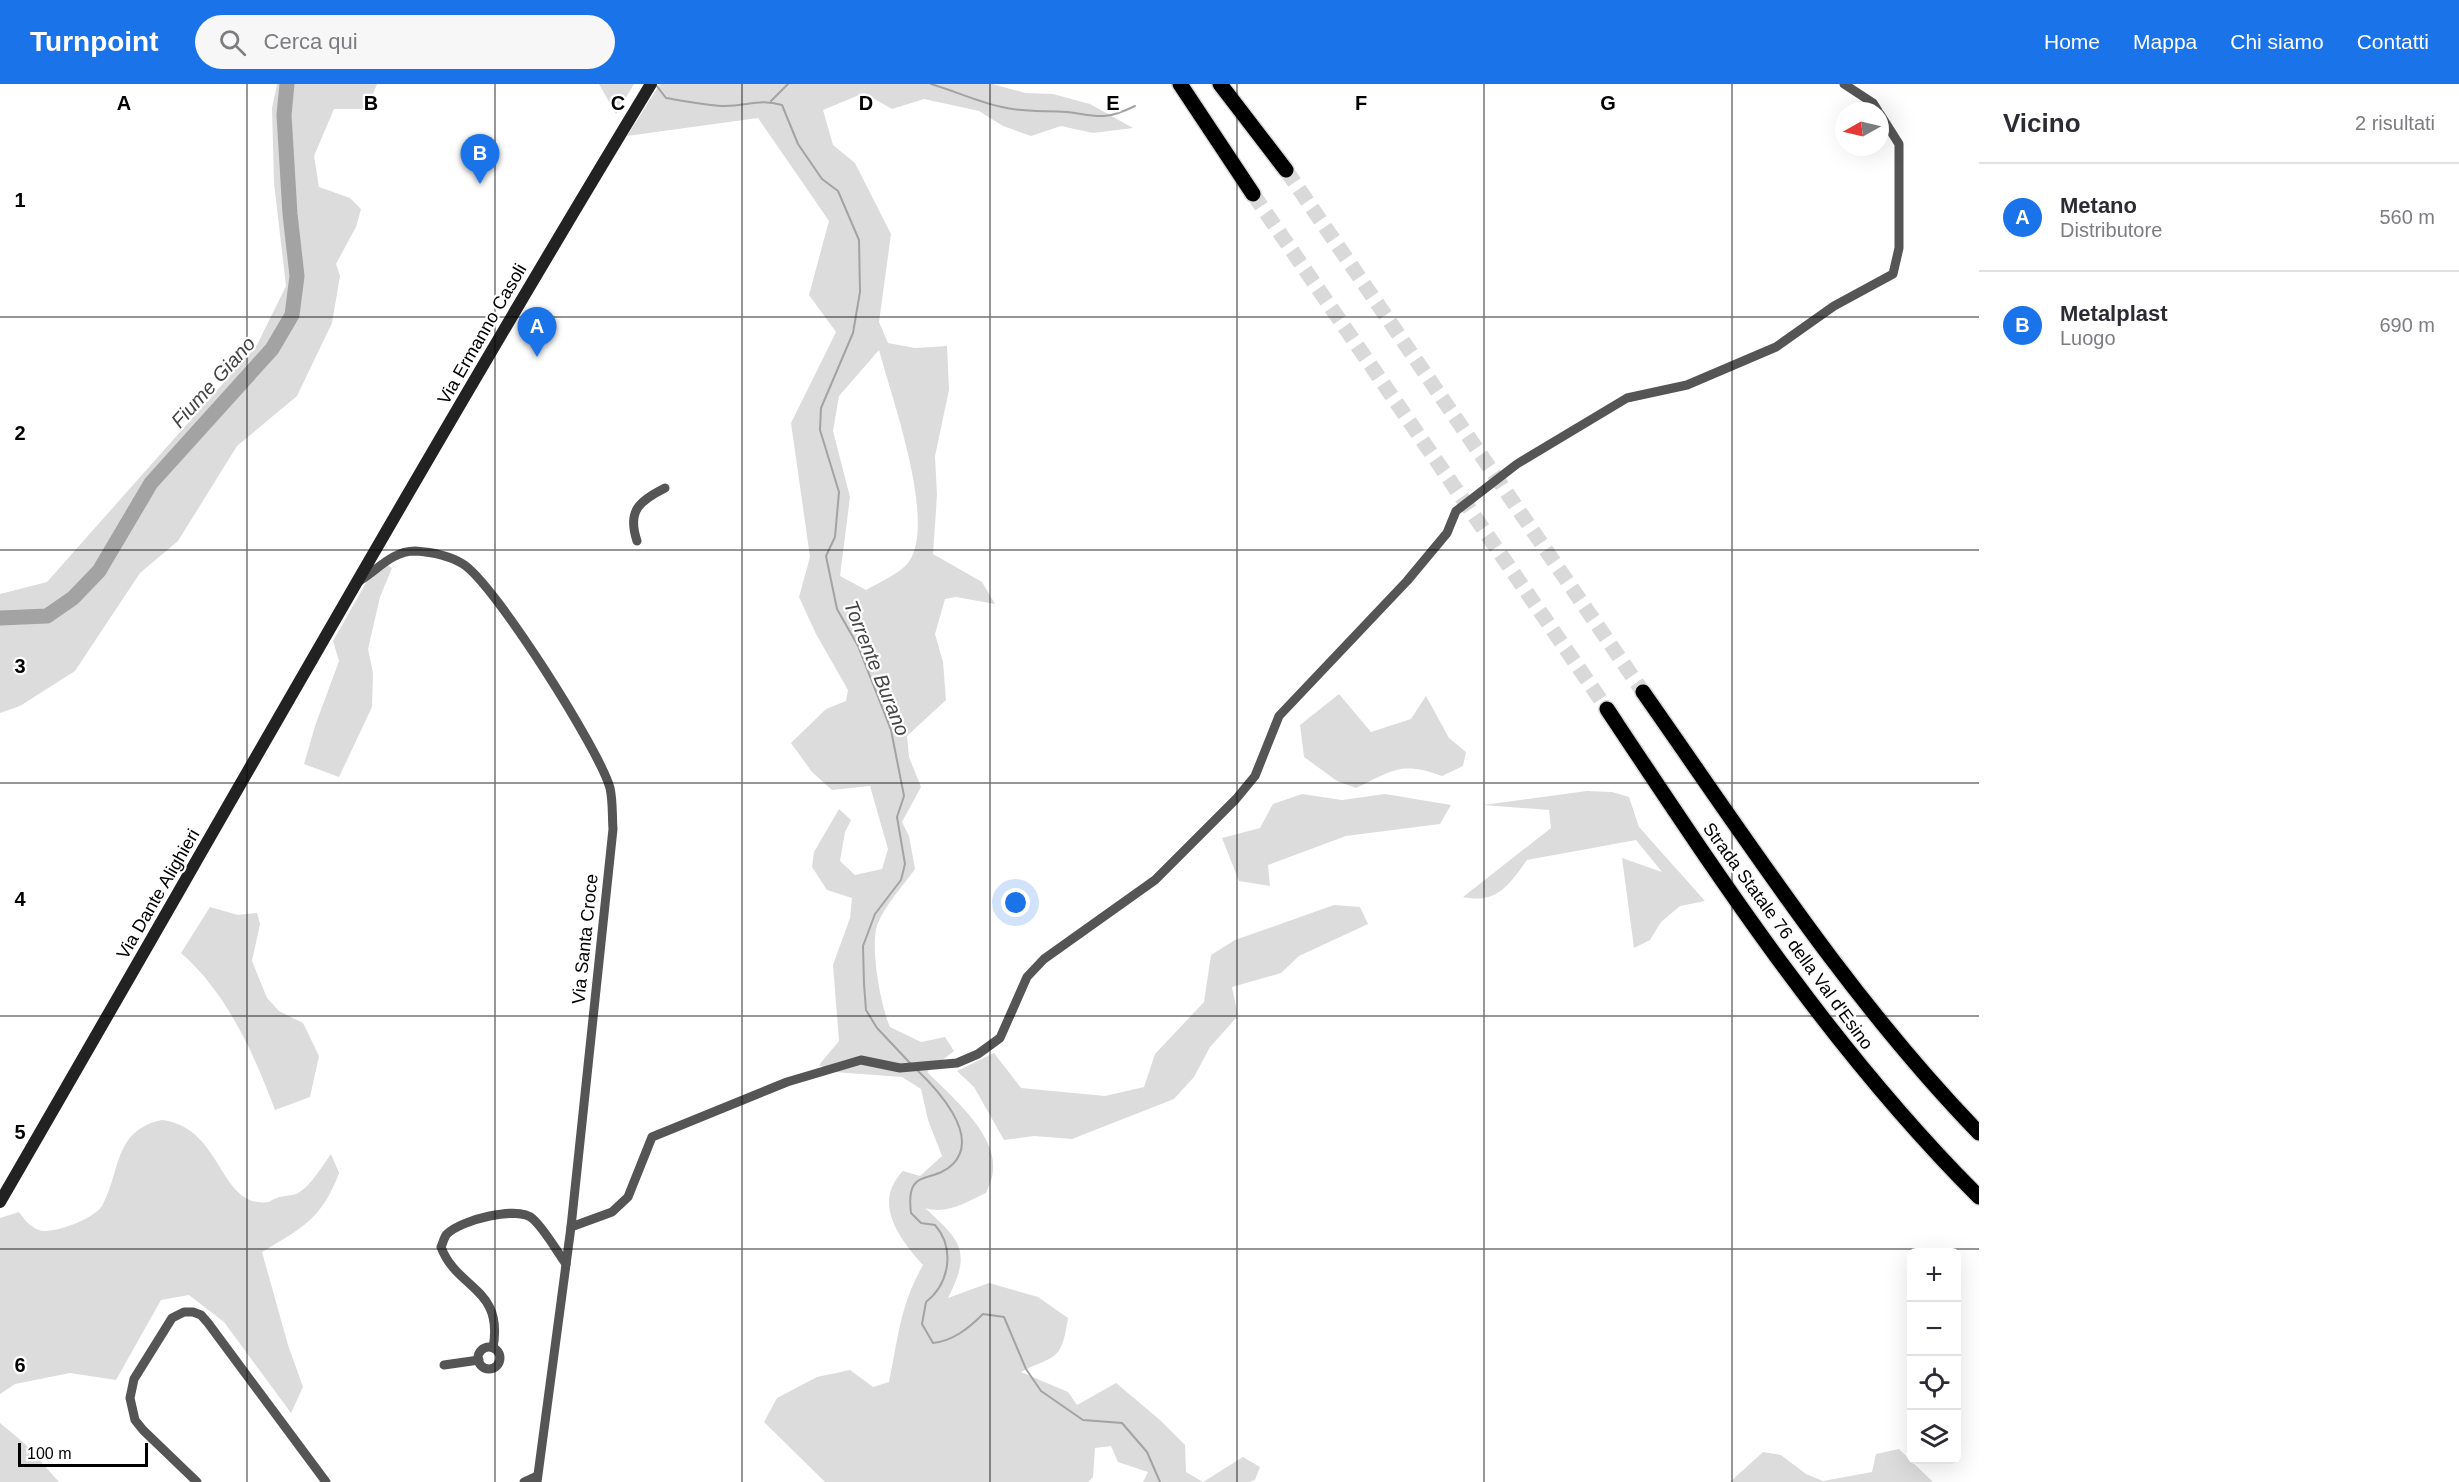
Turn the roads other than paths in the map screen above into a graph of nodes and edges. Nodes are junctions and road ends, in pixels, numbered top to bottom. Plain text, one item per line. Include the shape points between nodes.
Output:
1 (1180, 84) edge
2 (1220, 84) edge
3 (1844, 84) edge
4 (649, 87) edge
5 (1871, 102) edge
6 (1889, 128) edge
7 (1286, 170) tunnel mouth
8 (1253, 195) tunnel mouth
9 (665, 488) dead end
10 (637, 541) dead end
11 (354, 584) junction
12 (343, 601) joint
13 (1643, 692) tunnel mouth
14 (1607, 710) tunnel mouth
15 (1979, 1133) edge
16 (1979, 1197) edge
17 (0, 1202) edge
18 (572, 1227) junction
19 (566, 1264) junction
20 (493, 1348) junction
21 (479, 1360) junction
22 (444, 1365) dead end
23 (537, 1479) edge
24 (197, 1482) edge
25 (326, 1482) edge
26 (524, 1482) edge

1 - 8 highway
2 - 7 highway
3 - 5 street
4 - 11 main road, Via Ermanno Casoli
6 - 18 street via 1899,144 1899,248 1893,274 1834,306 1776,347 1687,385 1627,398 1517,465 1456,511 1447,532 1407,581 1279,716 1255,776 1236,800 1155,880 1044,959 1027,977 1000,1038 957,1063 900,1068 861,1060 787,1082 652,1137 628,1197 612,1212
9 - 10 street via 645,498 638,507 633,526
11 - 12 main road, Via Ermanno Casoli
11 - 18 street, Via Santa Croce via 388,559 413,551 446,556 464,564 500,603 564,702 610,789 613,829
12 - 17 main road, Via Dante Alighieri
13 - 15 highway, Strada Statale 76 della Val d'Esino via 1838,967 1896,1043
14 - 16 highway, Strada Statale 76 della Val d'Esino via 1805,999 1858,1067
18 - 19 street, Via Santa Croce
19 - 20 street via 533,1219 520,1212 488,1216 446,1235 441,1247 444,1256 483,1293 491,1311
19 - 23 street, Via Santa Croce
20 - 21 street via 482,1350
20 - 21 street via 500,1359 495,1368 485,1368
21 - 22 street
23 - 26 street
24 - 25 street via 143,1430 131,1409 134,1379 172,1318 184,1312 201,1316 208,1323

